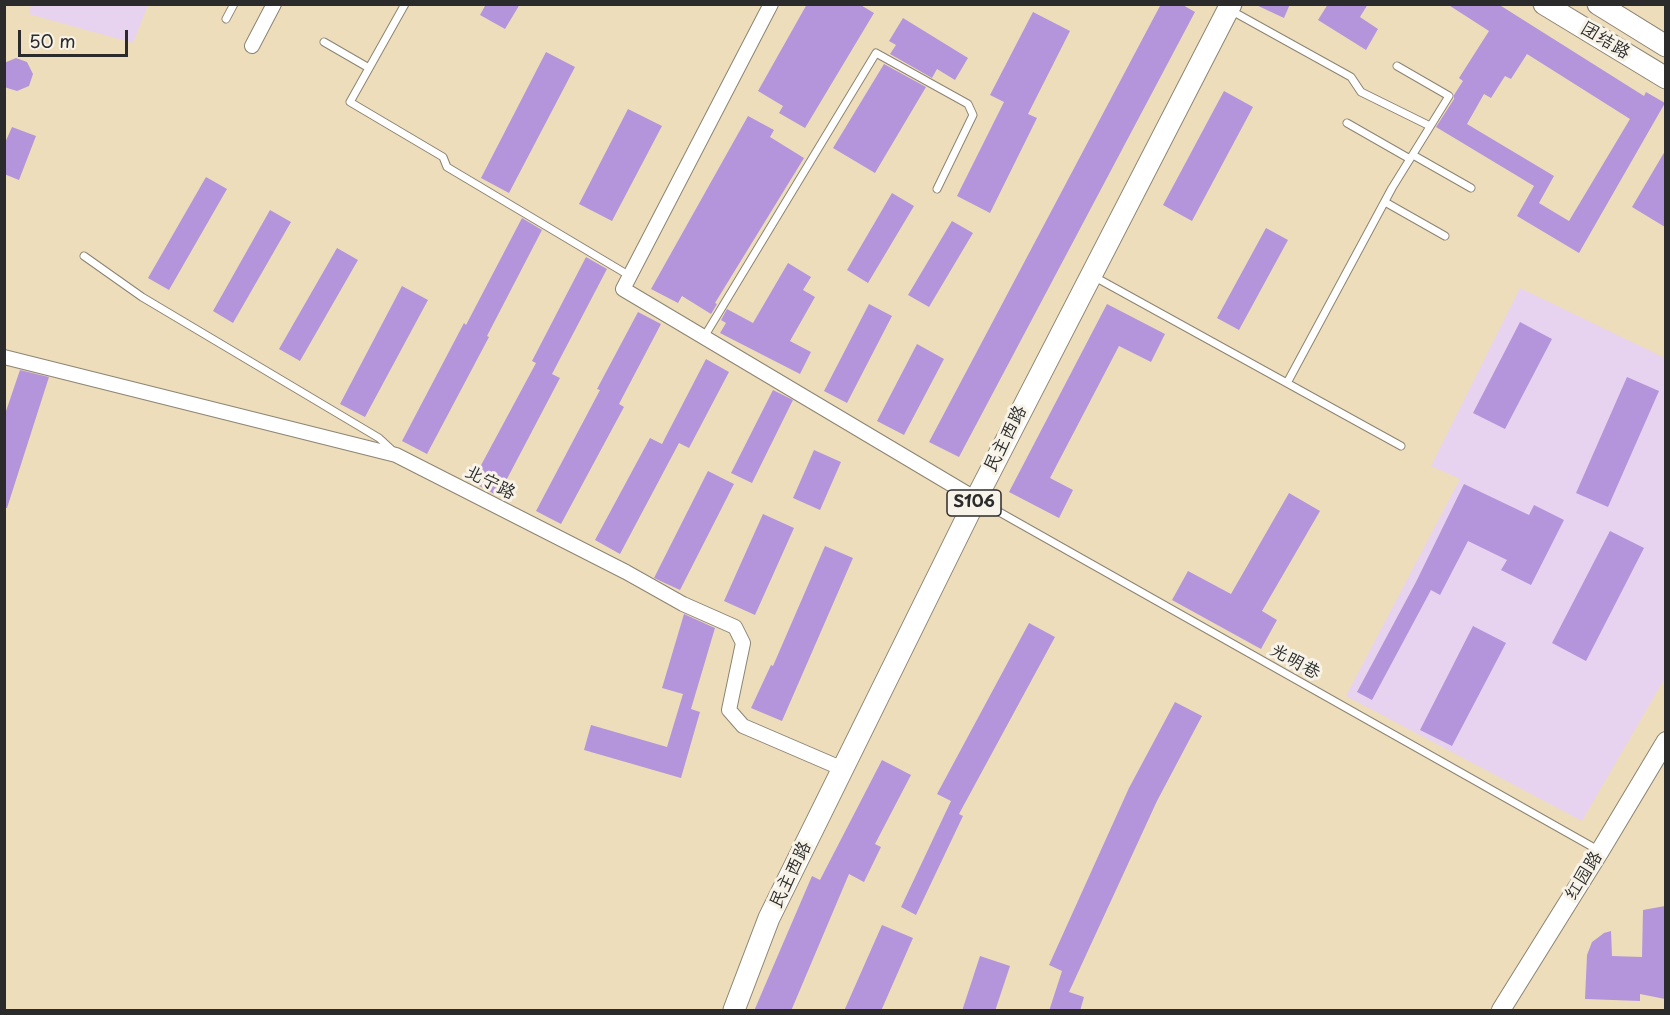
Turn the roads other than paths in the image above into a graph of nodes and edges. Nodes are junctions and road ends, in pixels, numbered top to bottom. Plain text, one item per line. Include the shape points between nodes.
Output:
1 (234, 4) edge
2 (274, 4) edge
3 (405, 4) edge
4 (771, 4) edge
5 (1544, 4) edge
6 (1598, 4) edge
7 (1230, 7) edge
8 (226, 19) dead end
9 (324, 42) dead end
10 (252, 46) dead end
11 (1665, 46) edge
12 (1397, 66) dead end
13 (369, 68) junction
14 (1665, 78) edge
15 (1347, 123) dead end
16 (1430, 126) junction
17 (1411, 157) junction
18 (1471, 188) dead end
19 (938, 189) dead end
20 (1385, 202) junction
21 (1445, 236) dead end
22 (84, 255) dead end
23 (1091, 275) junction
24 (630, 276) junction
25 (704, 337) junction
26 (4, 357) edge
27 (1287, 383) junction
28 (1401, 446) dead end
29 (396, 455) junction
30 (976, 499) junction
31 (1665, 741) edge
32 (843, 769) junction
33 (1600, 851) junction
34 (734, 1011) edge
35 (1501, 1011) edge

1 - 8 lane
2 - 10 street
3 - 13 lane
4 - 24 street
5 - 14 main road, 团结路
6 - 11 main road, 团结路
7 - 16 lane via 1351,77 1361,92
7 - 23 main road, 民主西路 / S106
9 - 13 lane
12 - 16 lane via 1449,96
13 - 24 lane via 350,102 443,157 447,167
15 - 17 lane
16 - 17 lane
17 - 18 lane
17 - 20 lane
19 - 25 lane via 973,115 968,104 876,53
20 - 21 lane
20 - 27 lane
22 - 29 lane via 187,326 379,438
23 - 27 lane
23 - 30 main road, 民主西路 / S106
24 - 25 street via 623,289
25 - 30 street
26 - 29 street, 北宁路
27 - 28 lane
29 - 32 street, 北宁路 via 683,604 735,627 743,643 729,710 743,726
30 - 32 main road, 民主西路 / S106
30 - 33 lane, 光明巷
31 - 33 main road, 红园路
32 - 34 main road, 民主西路 / S106 via 769,918
33 - 35 main road, 红园路

